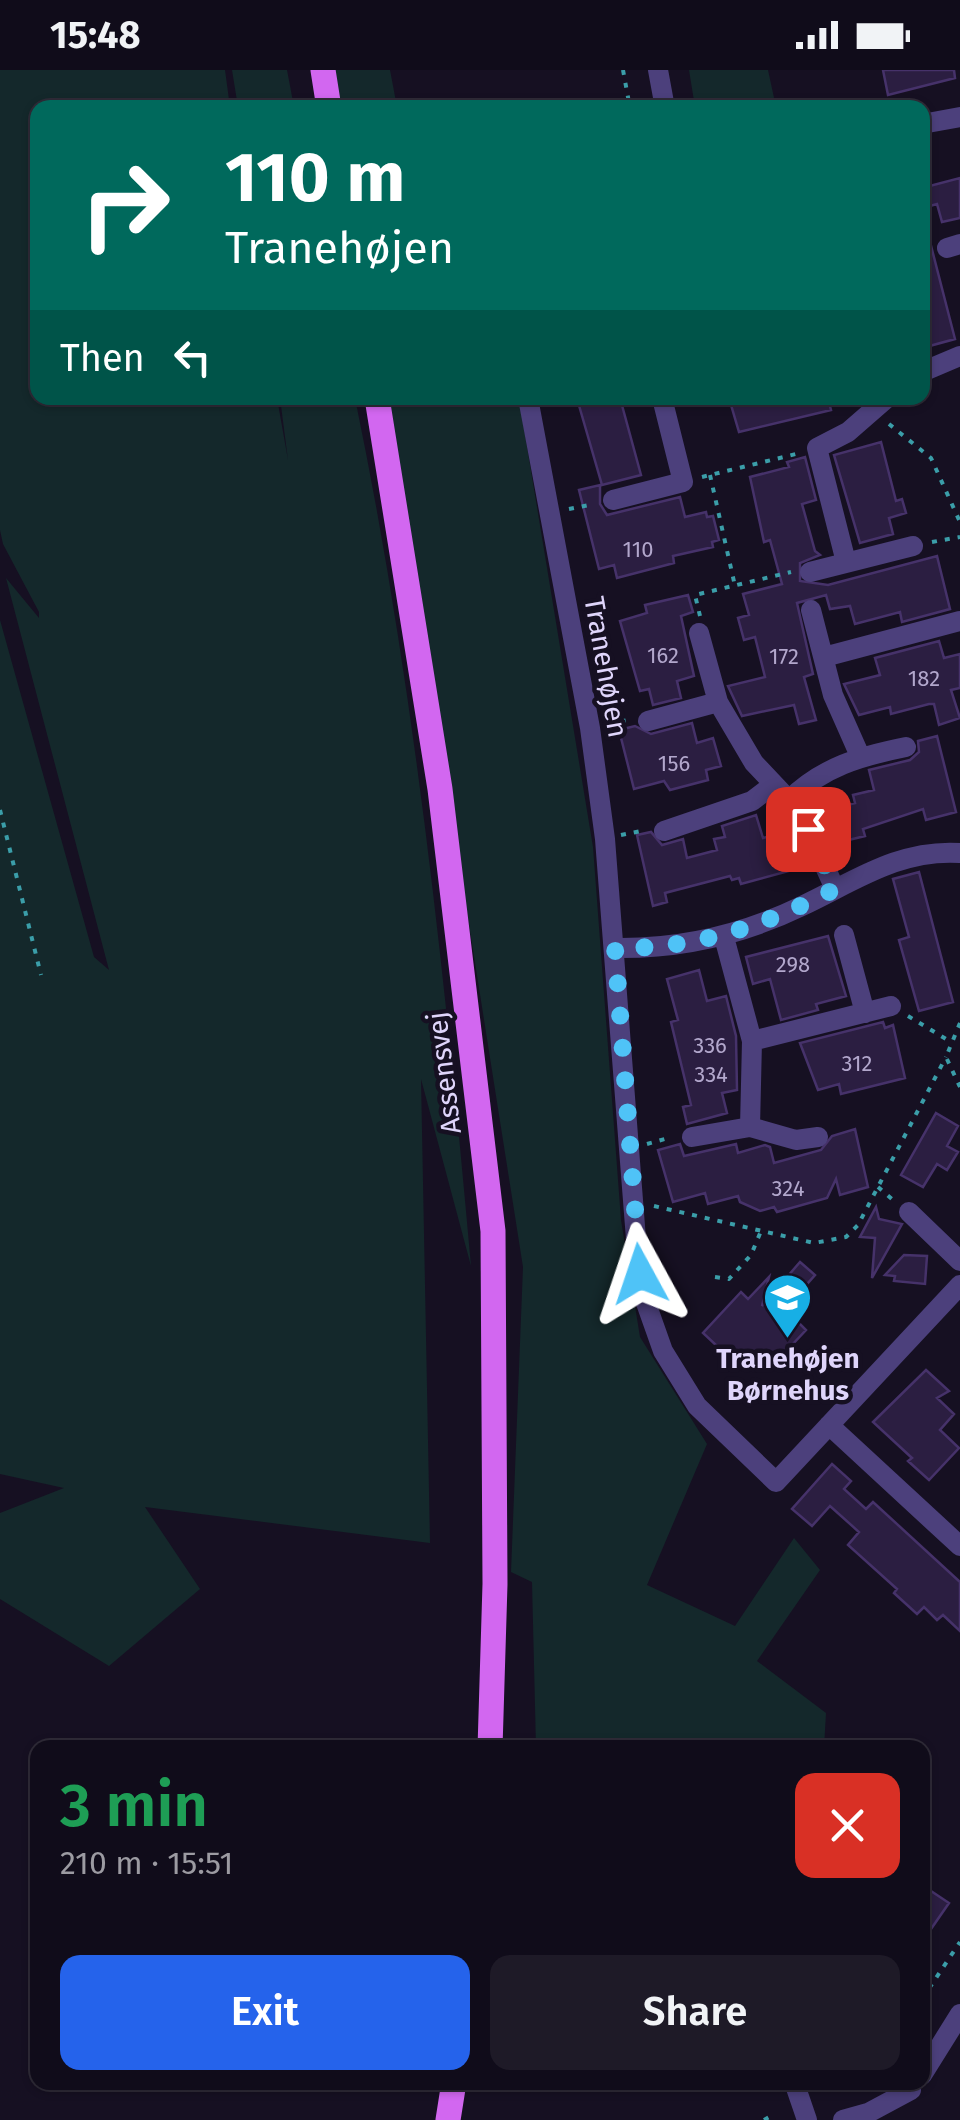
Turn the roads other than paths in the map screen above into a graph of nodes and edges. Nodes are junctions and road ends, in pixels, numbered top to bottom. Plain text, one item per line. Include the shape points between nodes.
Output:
1 (323, 70) edge
2 (658, 70) edge
3 (328, 100) edge
4 (663, 100) edge
5 (960, 117) edge
6 (930, 123) edge
7 (960, 356) edge
8 (930, 369) edge
9 (377, 405) edge
10 (529, 405) edge
11 (664, 405) edge
12 (880, 405) edge
13 (613, 500) road end
14 (913, 546) road end
15 (846, 562) junction
16 (810, 572) road end
17 (811, 610) dead end
18 (960, 621) edge
19 (699, 633) road end
20 (824, 657) junction
21 (718, 702) junction
22 (648, 721) road end
23 (906, 747) dead end
24 (860, 756) junction
25 (773, 785) junction
26 (789, 800) junction
27 (664, 831) road end
28 (960, 853) edge
29 (835, 889) junction
30 (844, 934) dead end
31 (724, 936) junction
32 (615, 948) junction
33 (890, 1006) road end
34 (865, 1013) junction
35 (752, 1041) junction
36 (750, 1127) junction
37 (692, 1137) road end
38 (818, 1137) dead end
39 (908, 1212) dead end
40 (960, 1261) edge
41 (960, 1284) edge
42 (830, 1425) junction
43 (960, 1546) edge
44 (490, 1740) edge
45 (960, 2014) edge
46 (930, 2062) edge
47 (453, 2090) edge
48 (797, 2090) edge
49 (906, 2090) edge
50 (910, 2090) edge
51 (448, 2120) edge
52 (807, 2120) edge
53 (843, 2120) edge
54 (878, 2120) edge

1 - 3 main road
2 - 4 street
5 - 6 street
7 - 8 street
9 - 44 main road, Assensvej via 440,789 493,1231
10 - 32 street, Tranehøjen via 590,728
11 - 13 street via 683,482
12 - 15 street via 817,448
14 - 15 street
15 - 16 street
17 - 20 street
18 - 20 street
19 - 21 street
20 - 24 street
21 - 22 street, Tranehøjen
21 - 25 street
23 - 24 street
24 - 26 street via 808,781
25 - 26 street
25 - 27 street via 752,802
26 - 29 street
28 - 29 street via 908,856
29 - 31 street
30 - 34 street
31 - 32 street via 653,949
31 - 35 street
32 - 42 street, Tranehøjen via 646,1303 662,1351 697,1406 776,1482
33 - 34 street
34 - 35 street
35 - 36 street
36 - 37 street
36 - 38 street via 796,1140
39 - 40 street
41 - 42 street, Tranehøjen
42 - 43 street
45 - 46 street
47 - 51 main road
48 - 52 street
49 - 53 street via 868,2114
50 - 54 street

